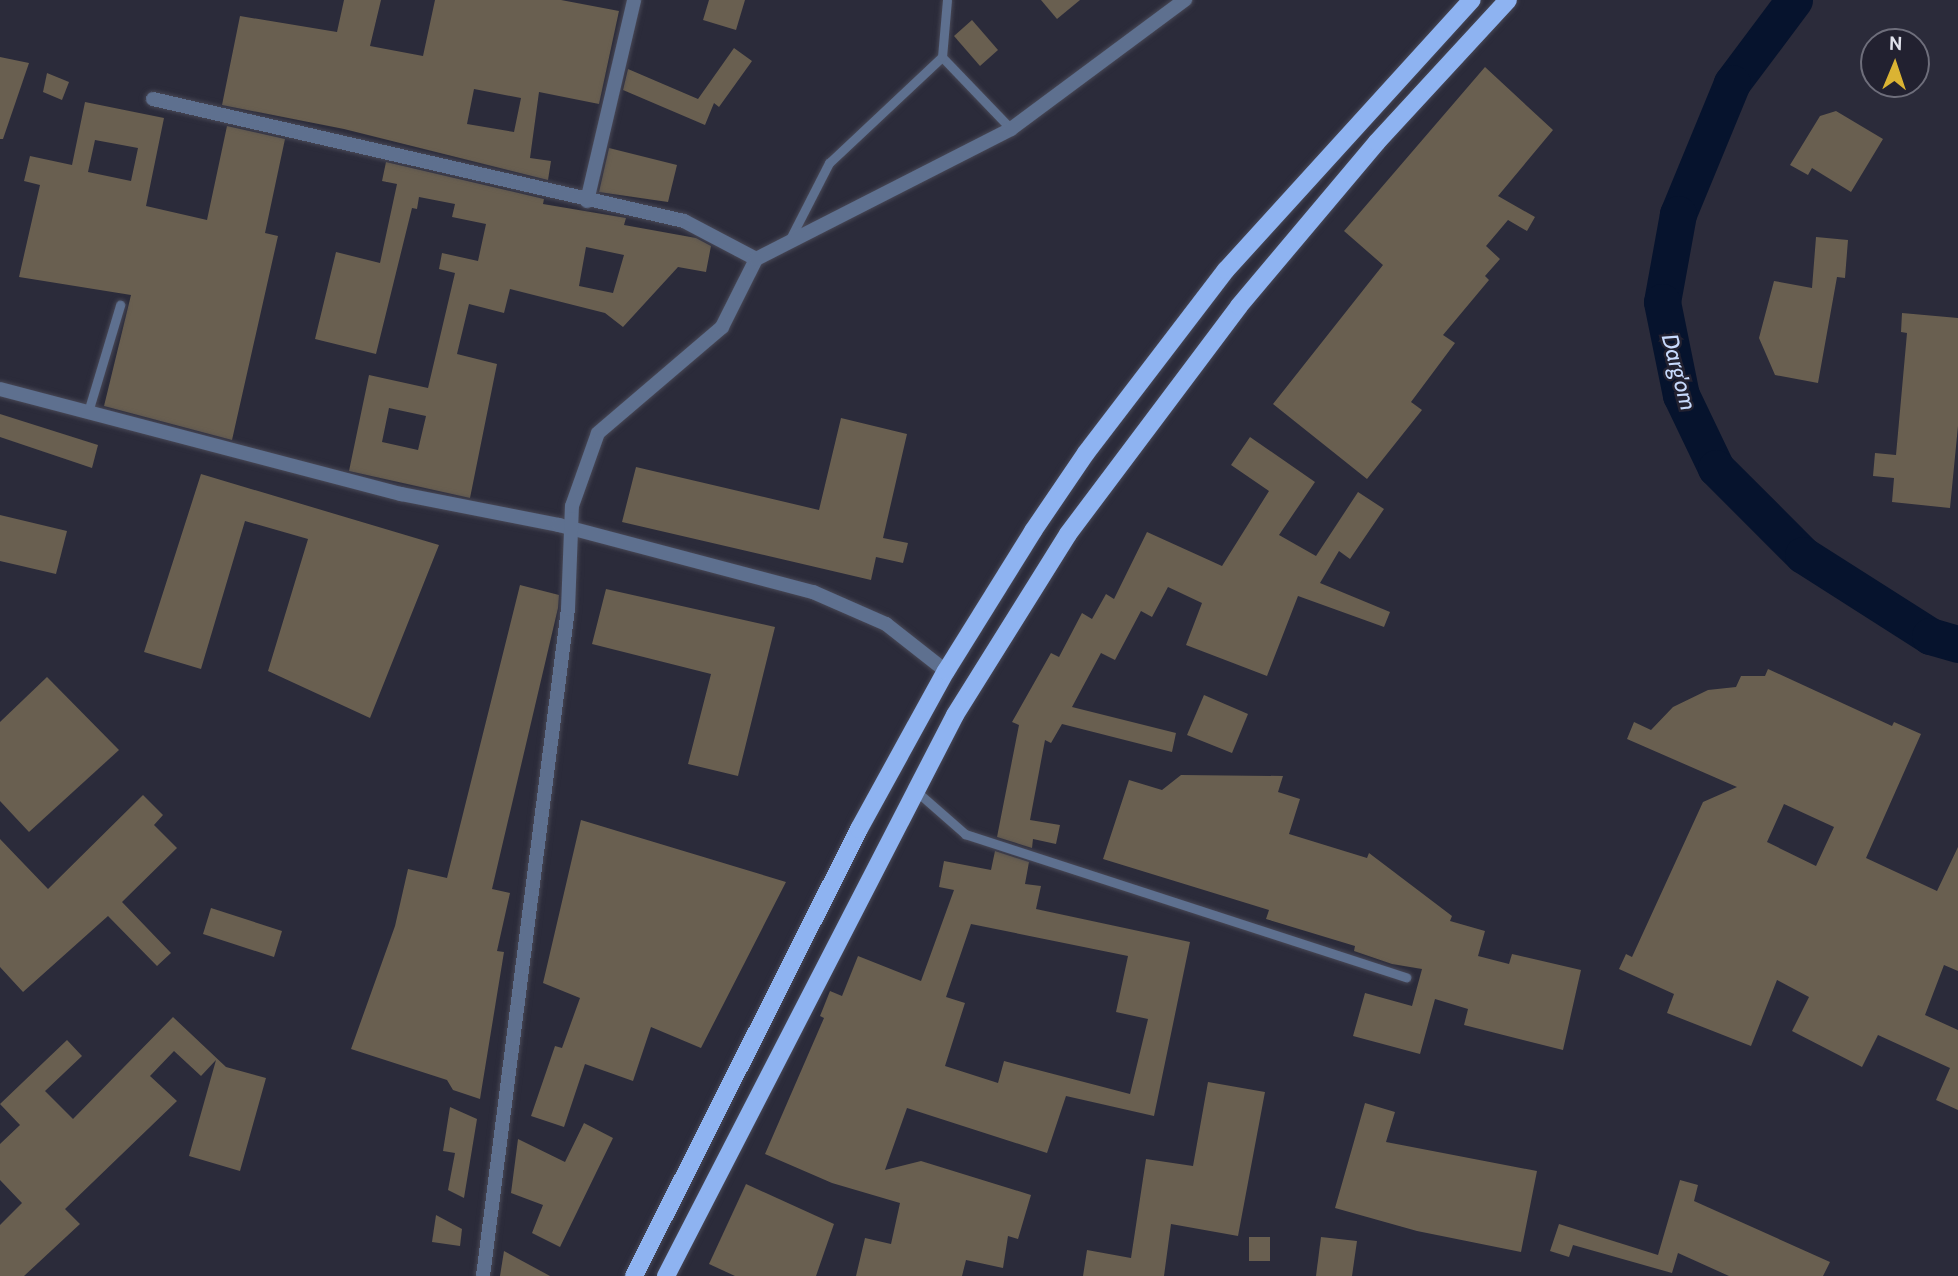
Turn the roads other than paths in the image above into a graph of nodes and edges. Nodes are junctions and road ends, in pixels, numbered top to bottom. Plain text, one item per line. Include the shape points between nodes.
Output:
1 (634, 0) edge
2 (947, 0) edge
3 (1185, 0) edge
4 (1472, 0) edge
5 (1508, 0) edge
6 (942, 57) junction
7 (153, 99) dead end
8 (1012, 129) junction
9 (587, 201) junction
10 (788, 243) junction
11 (756, 259) junction
12 (120, 304) dead end
13 (0, 389) edge
14 (88, 412) junction
15 (574, 532) junction
16 (946, 671) junction
17 (915, 790) junction
18 (1406, 977) dead end
19 (735, 1076) junction
20 (761, 1088) junction
21 (483, 1276) edge
22 (634, 1276) edge
23 (666, 1276) edge

1 - 9 street
2 - 6 lane
3 - 8 street
4 - 16 main road via 1226,270 1086,453
5 - 17 main road via 1377,142 1160,406 1068,534 955,715
6 - 8 lane
6 - 10 lane via 829,163
7 - 9 street
8 - 10 street
9 - 11 street via 684,221
10 - 11 street
11 - 15 street via 722,327 598,433 572,506
12 - 14 lane
13 - 14 street
14 - 15 street via 401,494 559,524
15 - 16 street via 813,592 886,624
15 - 21 street
16 - 19 main road via 859,829
17 - 18 lane via 965,834
17 - 20 main road
19 - 20 main road
19 - 22 main road
20 - 23 main road

